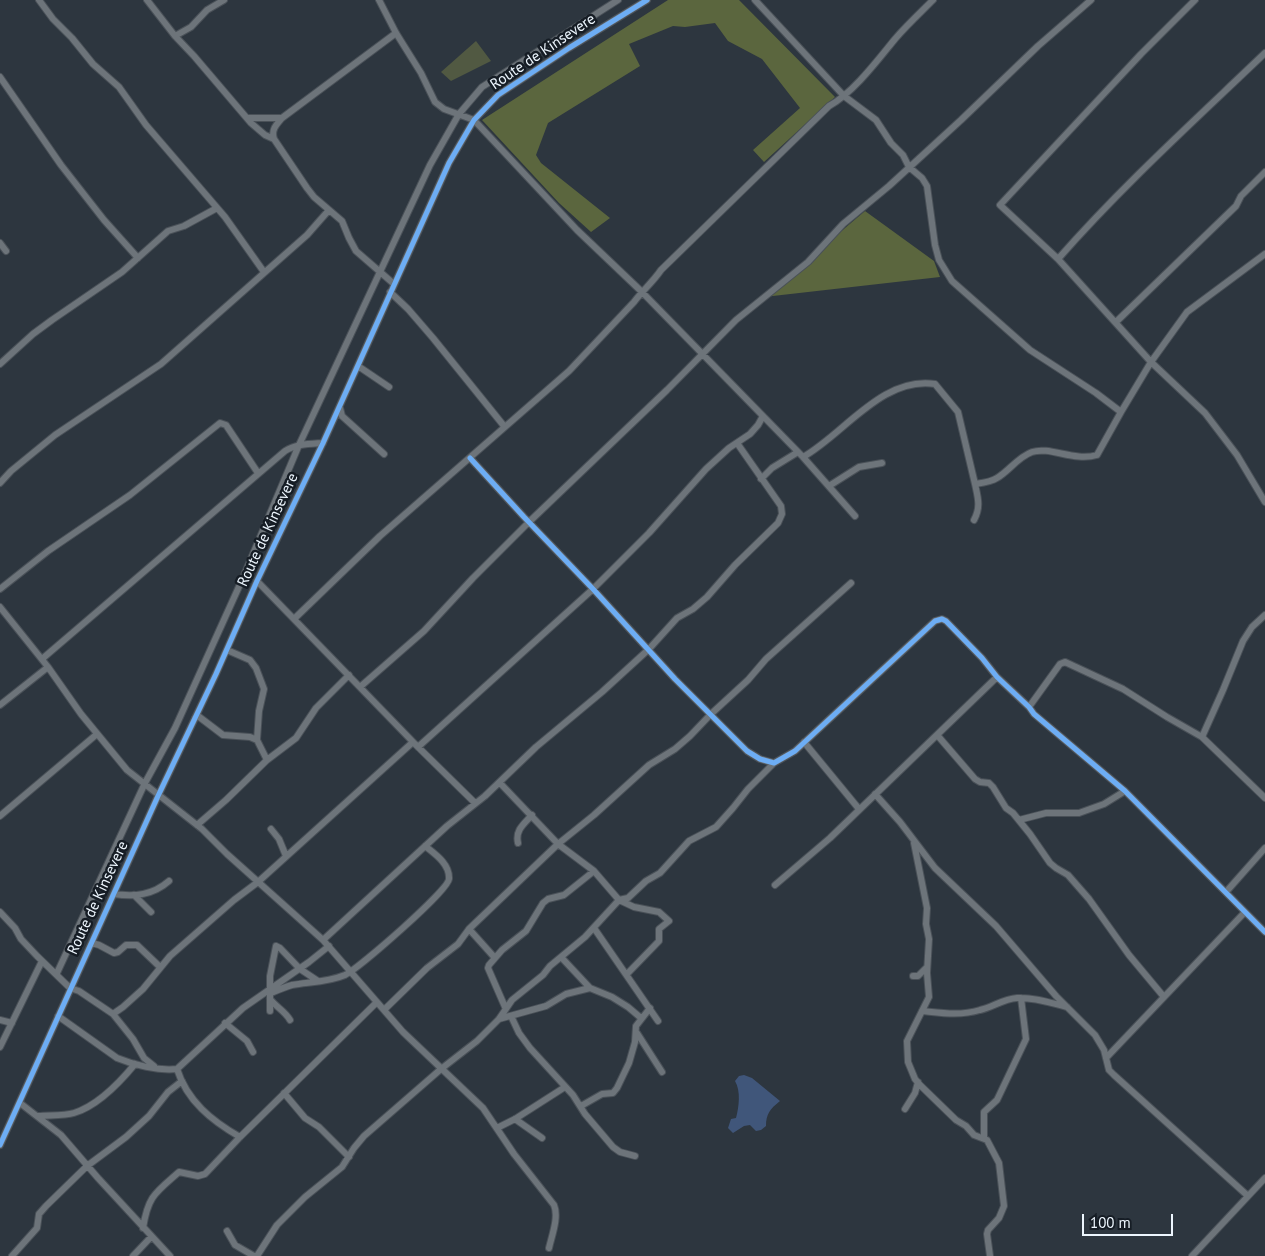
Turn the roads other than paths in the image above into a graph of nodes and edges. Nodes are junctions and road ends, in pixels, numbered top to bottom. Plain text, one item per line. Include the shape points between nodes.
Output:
1 (39, 0) edge
2 (147, 0) edge
3 (224, 0) edge
4 (379, 0) edge
5 (618, 0) edge
6 (646, 0) edge
7 (755, 0) edge
8 (933, 0) edge
9 (1091, 0) edge
10 (1196, 0) edge
11 (396, 33) junction
12 (175, 36) junction
13 (1265, 53) edge
14 (0, 77) edge
15 (844, 96) junction
16 (459, 114) junction
17 (247, 118) junction
18 (282, 118) junction
19 (474, 120) junction
20 (274, 139) junction
21 (909, 167) junction
22 (1265, 172) edge
23 (217, 208) junction
24 (329, 210) junction
25 (0, 243) edge
26 (6, 251) dead end
27 (1265, 254) edge
28 (138, 258) junction
29 (1058, 259) junction
30 (264, 272) junction
31 (380, 273) junction
32 (394, 284) junction
33 (641, 291) junction
34 (390, 292) junction
35 (1116, 322) junction
36 (701, 354) junction
37 (1151, 362) junction
38 (0, 364) edge
39 (358, 366) junction
40 (389, 387) dead end
41 (340, 406) junction
42 (1121, 412) junction
43 (763, 416) junction
44 (504, 426) junction
45 (323, 443) junction
46 (737, 443) junction
47 (299, 445) junction
48 (384, 454) dead end
49 (800, 455) junction
50 (470, 458) junction
51 (882, 463) dead end
52 (258, 473) junction
53 (761, 479) junction
54 (0, 483) edge
55 (975, 484) junction
56 (829, 486) junction
57 (1265, 502) edge
58 (855, 516) dead end
59 (974, 520) dead end
60 (529, 522) junction
61 (257, 581) junction
62 (851, 582) dead end
63 (0, 589) edge
64 (594, 589) junction
65 (0, 607) edge
66 (1265, 615) edge
67 (294, 619) junction
68 (649, 649) junction
69 (227, 650) junction
70 (42, 659) junction
71 (48, 667) junction
72 (349, 675) junction
73 (997, 677) junction
74 (360, 687) junction
75 (0, 705) edge
76 (1029, 707) junction
77 (711, 714) junction
78 (195, 718) junction
79 (97, 734) junction
80 (938, 736) junction
81 (1202, 737) junction
82 (257, 740) junction
83 (413, 742) junction
84 (804, 742) junction
85 (418, 748) junction
86 (267, 760) junction
87 (774, 763) junction
88 (500, 782) junction
89 (146, 783) junction
90 (1125, 792) junction
91 (875, 794) junction
92 (158, 796) junction
93 (1265, 798) edge
94 (475, 803) junction
95 (859, 810) junction
96 (532, 815) junction
97 (0, 816) edge
98 (1019, 820) junction
99 (197, 825) junction
100 (271, 829) dead end
101 (914, 842) junction
102 (518, 843) dead end
103 (558, 844) junction
104 (425, 846) junction
105 (1265, 848) edge
106 (286, 856) junction
107 (594, 871) junction
108 (170, 882) dead end
109 (258, 882) junction
110 (775, 884) dead end
111 (1226, 892) junction
112 (114, 894) junction
113 (134, 895) junction
114 (619, 900) junction
115 (0, 912) edge
116 (151, 912) dead end
117 (1245, 912) junction
118 (594, 928) junction
119 (468, 929) junction
120 (1265, 932) edge
121 (324, 940) junction
122 (92, 943) junction
123 (329, 946) junction
124 (561, 956) junction
125 (495, 958) junction
126 (42, 961) junction
127 (160, 967) junction
128 (927, 967) junction
129 (300, 969) junction
130 (351, 972) junction
131 (57, 973) junction
132 (627, 974) junction
133 (913, 976) dead end
134 (318, 981) junction
135 (70, 988) junction
136 (590, 988) junction
137 (270, 993) junction
138 (1164, 997) junction
139 (1021, 998) junction
140 (377, 1002) junction
141 (506, 1007) junction
142 (1068, 1007) junction
143 (650, 1008) junction
144 (384, 1010) junction
145 (270, 1011) dead end
146 (922, 1011) junction
147 (113, 1014) junction
148 (58, 1016) junction
149 (511, 1016) junction
150 (641, 1018) junction
151 (498, 1019) junction
152 (0, 1020) edge
153 (290, 1020) dead end
154 (658, 1021) dead end
155 (12, 1022) junction
156 (225, 1023) junction
157 (637, 1033) junction
158 (0, 1047) edge
159 (253, 1052) dead end
160 (1106, 1058) junction
161 (135, 1064) junction
162 (156, 1068) junction
163 (177, 1069) junction
164 (441, 1069) junction
165 (662, 1072) dead end
166 (182, 1081) junction
167 (918, 1082) junction
168 (565, 1087) junction
169 (284, 1094) junction
170 (20, 1103) junction
171 (581, 1106) junction
172 (905, 1109) dead end
173 (38, 1116) junction
174 (515, 1119) junction
175 (497, 1128) junction
176 (240, 1137) junction
177 (984, 1137) junction
178 (542, 1138) dead end
179 (0, 1145) edge
180 (635, 1156) dead end
181 (349, 1158) junction
182 (87, 1166) junction
183 (1265, 1178) edge
184 (1248, 1196) junction
185 (143, 1228) junction
186 (227, 1231) dead end
187 (151, 1237) junction
188 (550, 1248) dead end
189 (12, 1256) edge
190 (133, 1256) edge
191 (170, 1256) edge
192 (255, 1256) edge
193 (990, 1256) edge
194 (1192, 1256) edge

1 - 23 street via 93,64 119,87 146,125
2 - 12 street
3 - 12 street
4 - 11 street
5 - 16 street via 482,87
6 - 19 street, Route de Kinsevere via 498,95
7 - 15 street
8 - 15 street
9 - 21 street
10 - 29 street via 1000,205
11 - 16 street via 435,102
11 - 18 street
12 - 17 street
13 - 29 street via 1174,139
14 - 28 street via 61,165
15 - 21 street via 876,120
15 - 33 street via 829,106
16 - 19 street
16 - 31 street via 430,164
17 - 18 street
17 - 20 street via 258,130
18 - 20 street via 273,130
19 - 32 street, Route de Kinsevere via 448,163
19 - 33 street via 577,230
20 - 24 street via 307,188
21 - 36 street via 843,224 808,262 736,320
21 - 42 street via 927,186 935,245 939,260 952,281 1030,350
22 - 35 street via 1241,196 1236,206
23 - 28 street via 168,231
23 - 30 street
24 - 30 street via 307,235
24 - 31 street via 342,220 356,251
25 - 26 street
27 - 37 street via 1187,312
28 - 38 street via 32,334
29 - 35 street
30 - 54 street via 161,364 55,435
31 - 32 street
31 - 47 street
32 - 34 street, Route de Kinsevere
33 - 36 street
33 - 44 street via 569,371
34 - 39 street, Route de Kinsevere
34 - 44 street via 433,338
35 - 37 street
36 - 43 street
36 - 60 street
37 - 42 street
37 - 57 street via 1212,421
39 - 40 street
39 - 41 street, Route de Kinsevere
41 - 45 street, Route de Kinsevere
41 - 48 street via 342,416
42 - 55 street via 1097,455 1078,458 1031,452 996,479
43 - 46 street via 755,430
43 - 49 street
44 - 50 street
45 - 47 street
45 - 61 street, Route de Kinsevere
46 - 53 street
46 - 64 street via 706,469 650,533
47 - 52 street via 285,451
47 - 89 street via 242,580 175,728
49 - 53 street via 772,468
49 - 55 street via 824,443 880,397 905,387 935,384 958,412
49 - 56 street
50 - 60 street
50 - 67 street via 380,536
51 - 56 street via 859,467
52 - 63 street via 226,424 220,423 130,495 48,551
52 - 70 street
53 - 68 street via 781,506 778,523 734,565 707,597 677,618
55 - 59 street via 979,511
56 - 58 street
60 - 64 street
60 - 74 street via 424,631
61 - 67 street
61 - 69 street, Route de Kinsevere
62 - 77 street
64 - 68 street
64 - 85 street
65 - 70 street
66 - 81 street via 1243,641
67 - 72 street
68 - 77 street via 674,679
68 - 88 street
69 - 78 street, Route de Kinsevere
69 - 82 street via 250,660 263,685
70 - 71 street
71 - 75 street
71 - 79 street
72 - 74 street
72 - 86 street via 316,708 296,738
73 - 76 street
73 - 80 street
73 - 84 street via 946,621 938,619
74 - 83 street
76 - 81 street via 1060,664 1065,662 1123,689
76 - 90 street
77 - 87 street via 747,751
77 - 103 street via 675,748 649,765
78 - 82 street via 203,718 223,735
78 - 92 street, Route de Kinsevere
79 - 89 street via 127,770
79 - 97 street
80 - 91 street
80 - 98 street via 975,779 993,786 1006,808
81 - 93 street
82 - 86 street
83 - 85 street
83 - 106 street
84 - 87 street
84 - 95 street
85 - 94 street
86 - 99 street
87 - 114 street via 716,827 689,841 660,873 628,898
88 - 94 street
88 - 96 street
89 - 92 street
89 - 131 street
90 - 98 street via 1079,813 1046,813
90 - 111 street
91 - 95 street
91 - 101 street
92 - 99 street
92 - 112 street, Route de Kinsevere
94 - 104 street
95 - 110 street
96 - 102 street via 518,832
96 - 103 street
98 - 138 street via 1050,863 1068,875 1089,899
99 - 109 street
100 - 106 street
101 - 128 street via 927,908
101 - 142 street via 935,868 996,926
103 - 107 street
103 - 119 street
104 - 121 street
104 - 130 street via 445,864 449,882
105 - 111 street
106 - 109 street
107 - 114 street
107 - 125 street via 564,896 543,903 526,931
108 - 113 street via 158,890
109 - 121 street
109 - 127 street
111 - 117 street
112 - 113 street
112 - 122 street, Route de Kinsevere
113 - 116 street
114 - 118 street
114 - 132 street via 659,912 669,921 659,929 659,941
115 - 126 street
117 - 120 street
117 - 138 street
118 - 124 street
118 - 132 street
119 - 125 street
119 - 144 street via 458,944 427,968
121 - 123 street
122 - 127 street via 114,953 126,945 137,945
122 - 135 street, Route de Kinsevere
123 - 129 street
123 - 130 street
124 - 136 street
124 - 141 street
125 - 141 street via 488,968
126 - 131 street
126 - 155 street
127 - 147 street via 143,989
128 - 133 street via 918,976
128 - 146 street via 929,998
129 - 134 street
129 - 137 street
129 - 137 street via 276,946 270,971
130 - 134 street
130 - 140 street
131 - 135 street
132 - 143 street
134 - 137 street via 291,985
135 - 147 street
135 - 148 street, Route de Kinsevere
136 - 149 street
136 - 150 street via 612,997
137 - 145 street
137 - 153 street via 274,1005
137 - 156 street
138 - 160 street
139 - 142 street
139 - 146 street via 1000,1001 980,1011 962,1014
139 - 177 street via 1026,1039 997,1100 984,1112
140 - 144 street
140 - 169 street
141 - 151 street
142 - 160 street via 1095,1035
143 - 150 street
143 - 154 street
144 - 164 street
146 - 167 street via 906,1044 908,1062
147 - 162 street via 144,1058
148 - 161 street via 109,1053
148 - 170 street, Route de Kinsevere
149 - 151 street
149 - 168 street via 530,1048
150 - 157 street via 636,1026
151 - 164 street
152 - 155 street
155 - 158 street
156 - 159 street via 247,1041
156 - 163 street
157 - 165 street
157 - 171 street via 629,1064 617,1088 613,1093 602,1094
160 - 184 street via 1114,1075
161 - 162 street
161 - 173 street via 114,1087 80,1110
162 - 163 street
163 - 166 street
164 - 175 street via 483,1108
164 - 181 street via 364,1136
166 - 176 street via 208,1115
166 - 182 street via 168,1092 150,1116
167 - 172 street
167 - 177 street via 974,1135
168 - 171 street
168 - 174 street
169 - 176 street
169 - 181 street via 304,1118 318,1127
170 - 173 street
170 - 179 street, Route de Kinsevere
171 - 180 street via 613,1147
173 - 182 street via 61,1135
174 - 175 street
174 - 178 street
175 - 188 street via 556,1209
176 - 185 street via 205,1174 198,1176 179,1172 156,1192 149,1202
177 - 193 street via 999,1163 1004,1206 988,1230
181 - 192 street via 277,1225
182 - 185 street
182 - 189 street via 39,1214 37,1228
183 - 184 street
184 - 194 street
185 - 187 street
186 - 192 street via 236,1245
187 - 190 street
187 - 191 street

